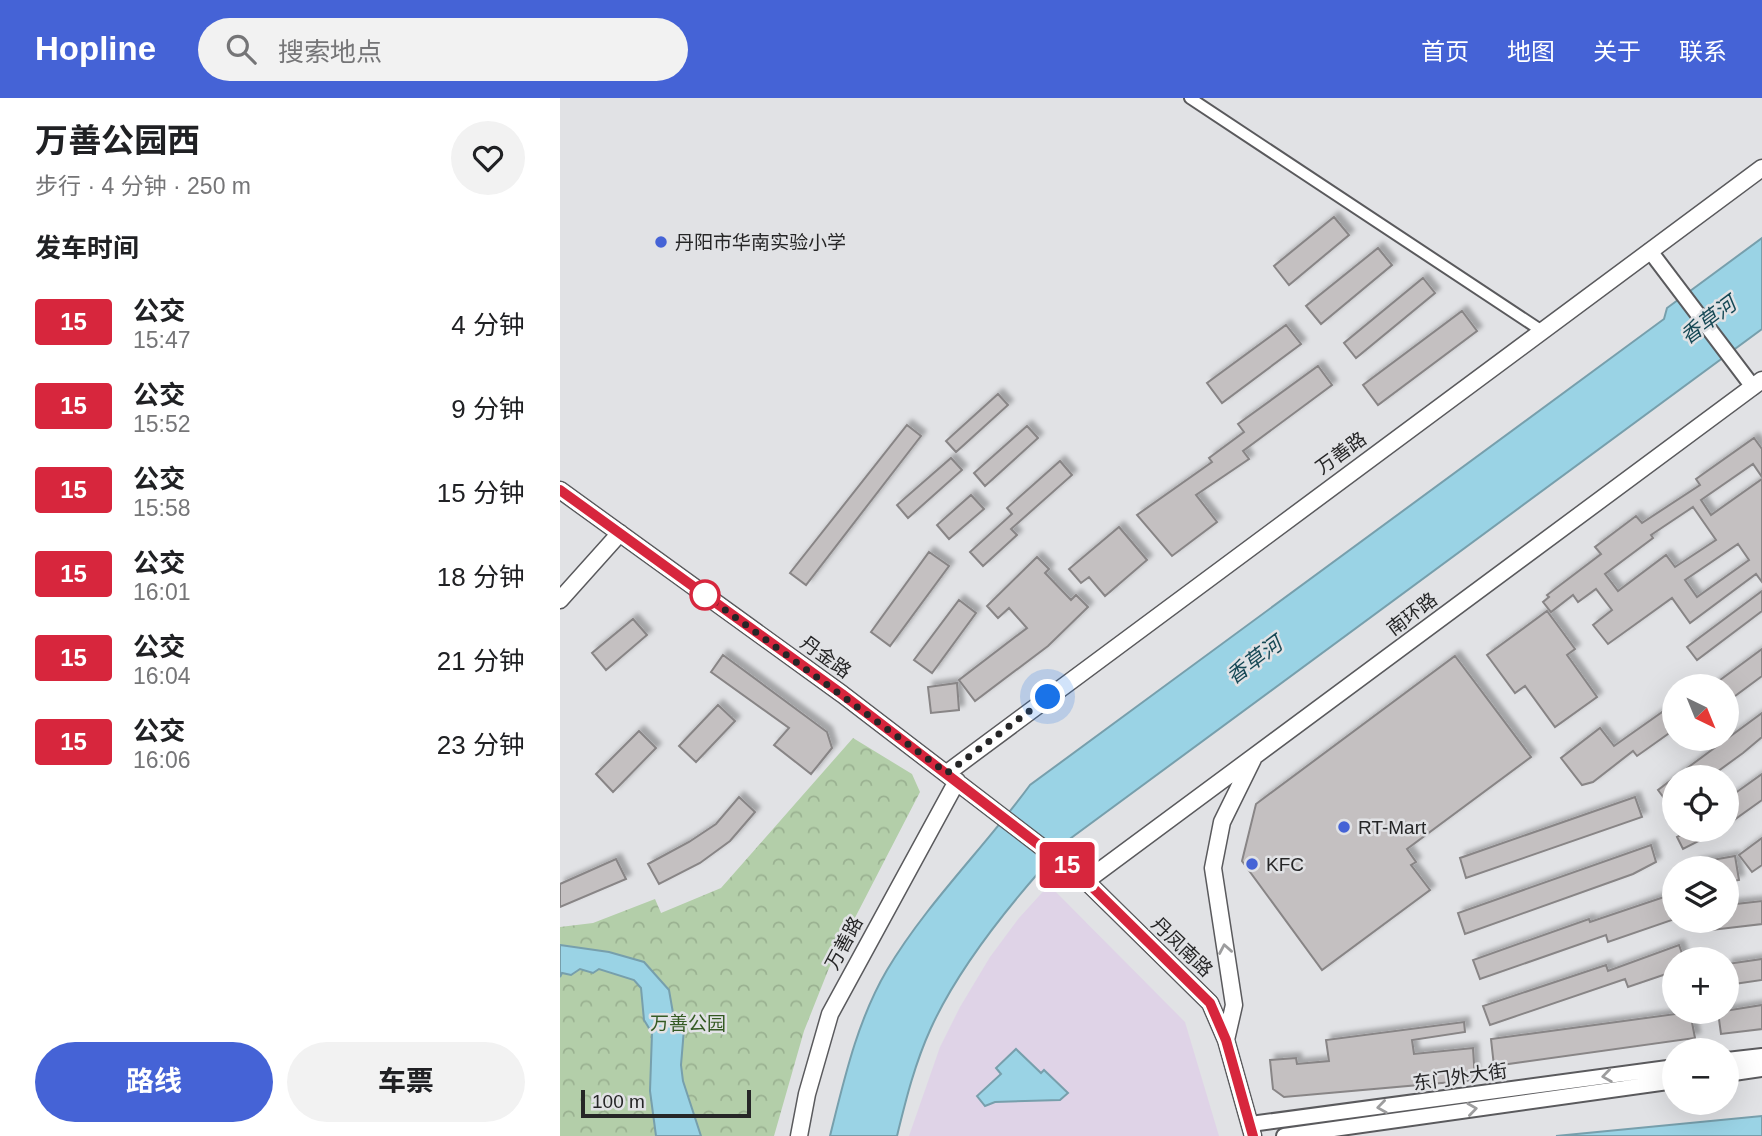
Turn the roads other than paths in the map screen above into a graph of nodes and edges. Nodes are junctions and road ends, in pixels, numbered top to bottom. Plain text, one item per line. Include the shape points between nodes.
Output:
1 (1190, 98) edge
2 (1762, 168) edge
3 (1650, 251) junction
4 (1542, 331) junction
5 (1757, 384) edge
6 (560, 490) edge
7 (620, 533) junction
8 (560, 600) edge
9 (1254, 757) junction
10 (952, 777) junction
11 (1063, 862) joint
12 (1086, 881) junction
13 (1226, 1040) junction
14 (1762, 1056) edge
15 (1739, 1059) edge
16 (1662, 1069) edge
17 (1762, 1069) edge
18 (1739, 1072) edge
19 (1662, 1083) edge
20 (1252, 1130) edge
21 (799, 1136) edge
22 (1284, 1136) edge

1 - 4 street
2 - 3 main road, 万善路
3 - 4 main road, 万善路
3 - 5 street via 1734,363
4 - 10 main road, 万善路
5 - 9 main road, 南环路
6 - 7 main road, 丹金路
7 - 8 main road
7 - 10 main road, 丹金路
9 - 12 main road, 南环路
13 -> 9 main road via 1234,1004 1213,868 1222,822
10 - 11 main road, 丹金路
10 - 21 main road, 万善路 via 830,1014
11 - 12 main road, 丹凤南路
12 - 13 main road, 丹凤南路 via 1210,1003
13 - 20 main road, 丹凤南路
14 - 15 street
16 -> 20 street, 东门外大街
17 - 18 street
22 -> 19 street, 东门外大街

